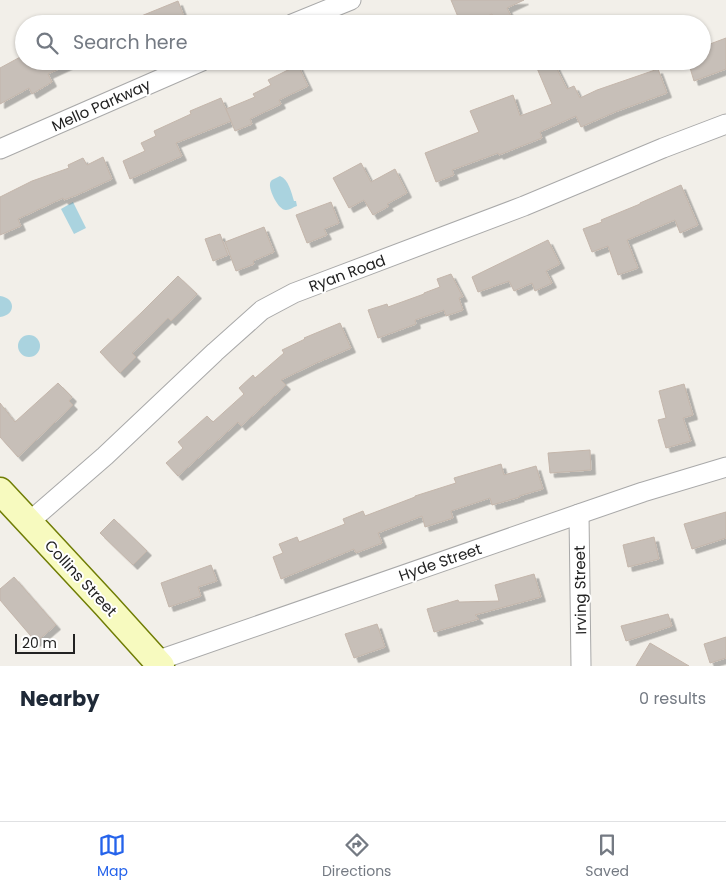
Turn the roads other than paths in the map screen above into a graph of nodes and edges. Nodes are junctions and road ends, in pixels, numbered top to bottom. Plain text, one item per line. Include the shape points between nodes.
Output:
1 (351, 0) edge
2 (314, 15) edge
3 (181, 70) edge
4 (726, 124) edge
5 (0, 149) edge
6 (726, 467) edge
7 (0, 491) edge
8 (578, 514) junction
9 (29, 522) junction
10 (158, 663) edge
11 (581, 666) edge

1 - 2 street
3 - 5 street, Mello Parkway
4 - 9 street, Ryan Road via 524,206 294,293 262,310
6 - 8 street, Hyde Street
7 - 9 main road, Collins Street
8 - 10 street, Hyde Street
8 - 11 street, Irving Street
9 - 10 main road, Collins Street

